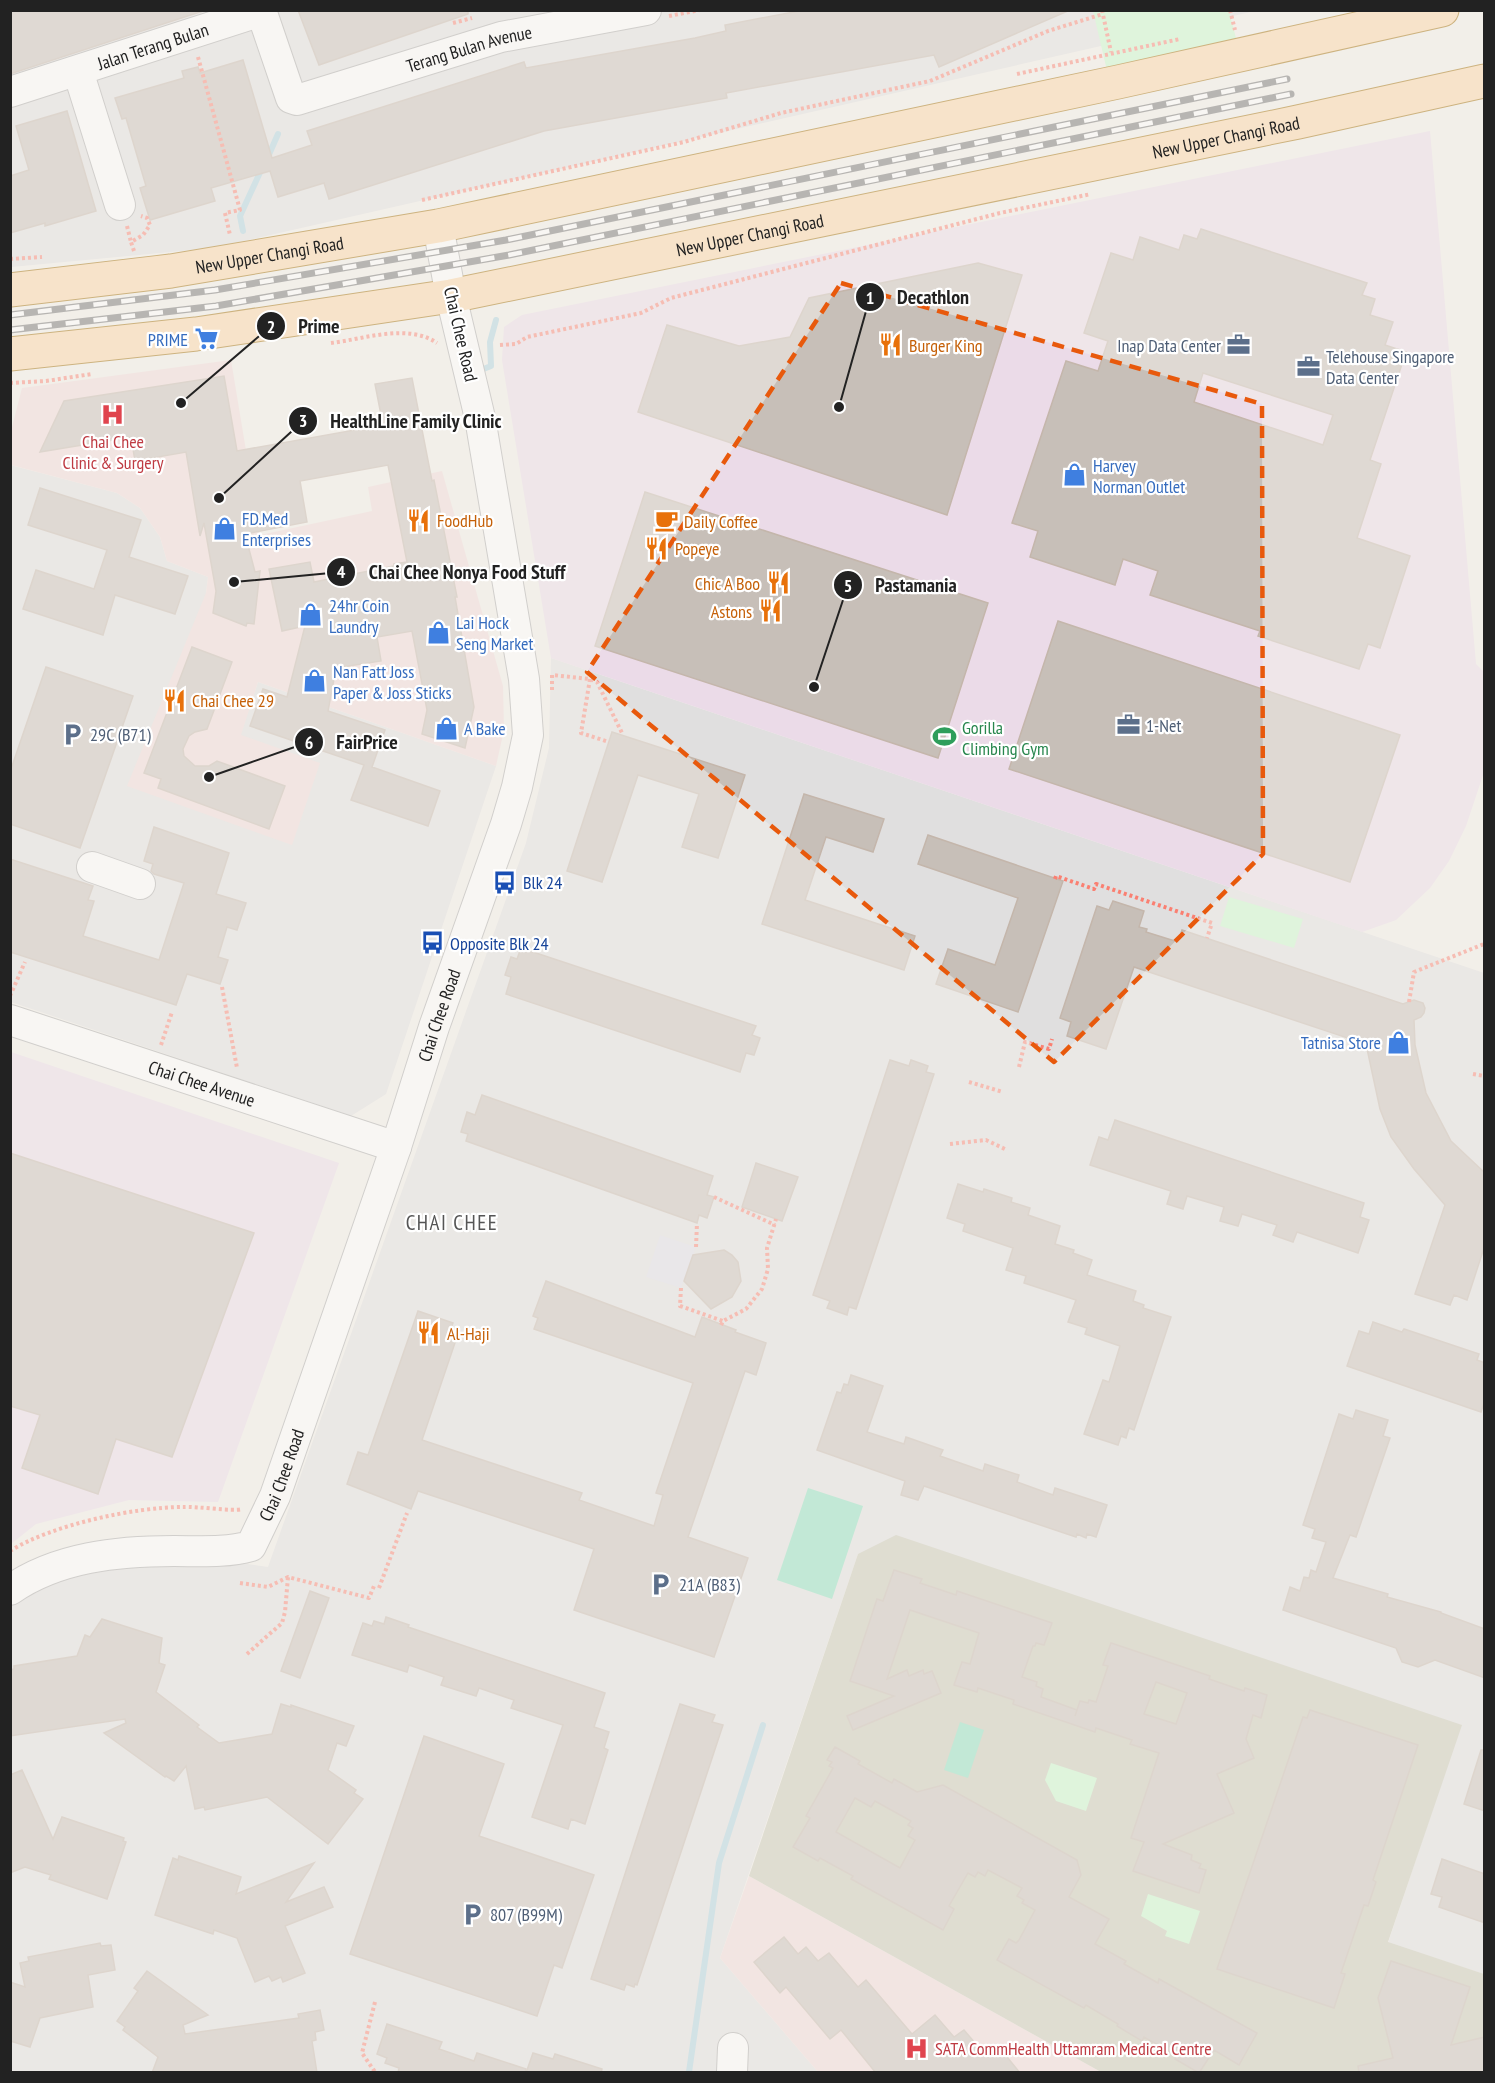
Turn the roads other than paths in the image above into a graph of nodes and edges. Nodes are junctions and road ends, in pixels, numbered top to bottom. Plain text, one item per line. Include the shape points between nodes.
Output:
1 (646, 10) edge
2 (1442, 10) edge
3 (261, 11) edge
4 (78, 71) junction
5 (1485, 81) edge
6 (10, 92) edge
7 (128, 210) road end
8 (426, 218) junction
9 (10, 290) edge
10 (446, 296) junction
11 (10, 354) edge
12 (92, 867) dead end
13 (140, 884) dead end
14 (10, 1020) edge
15 (390, 1146) junction
16 (10, 1568) edge
17 (10, 1590) edge

1 - 3 street, Terang Bulan Avenue via 501,37 297,100 291,98
2 - 8 main road, New Upper Changi Road via 1118,82
3 - 4 street, Jalan Terang Bulan
4 - 6 street, Jalan Terang Bulan
4 - 7 street, Jalan Terang Bulan
5 - 10 main road, New Upper Changi Road
8 - 9 main road, New Upper Changi Road via 171,271
8 - 10 street, Chai Chee Road
10 - 11 main road, New Upper Changi Road via 196,334
10 - 15 street, Chai Chee Road via 480,418 524,679 528,735 506,824
12 - 13 street
14 - 15 street, Chai Chee Avenue
15 - 16 street, Chai Chee Road via 266,1491 244,1536 127,1536 40,1555
15 - 17 street, Chai Chee Road via 275,1496 251,1546 233,1551 141,1551 97,1556 24,1580

